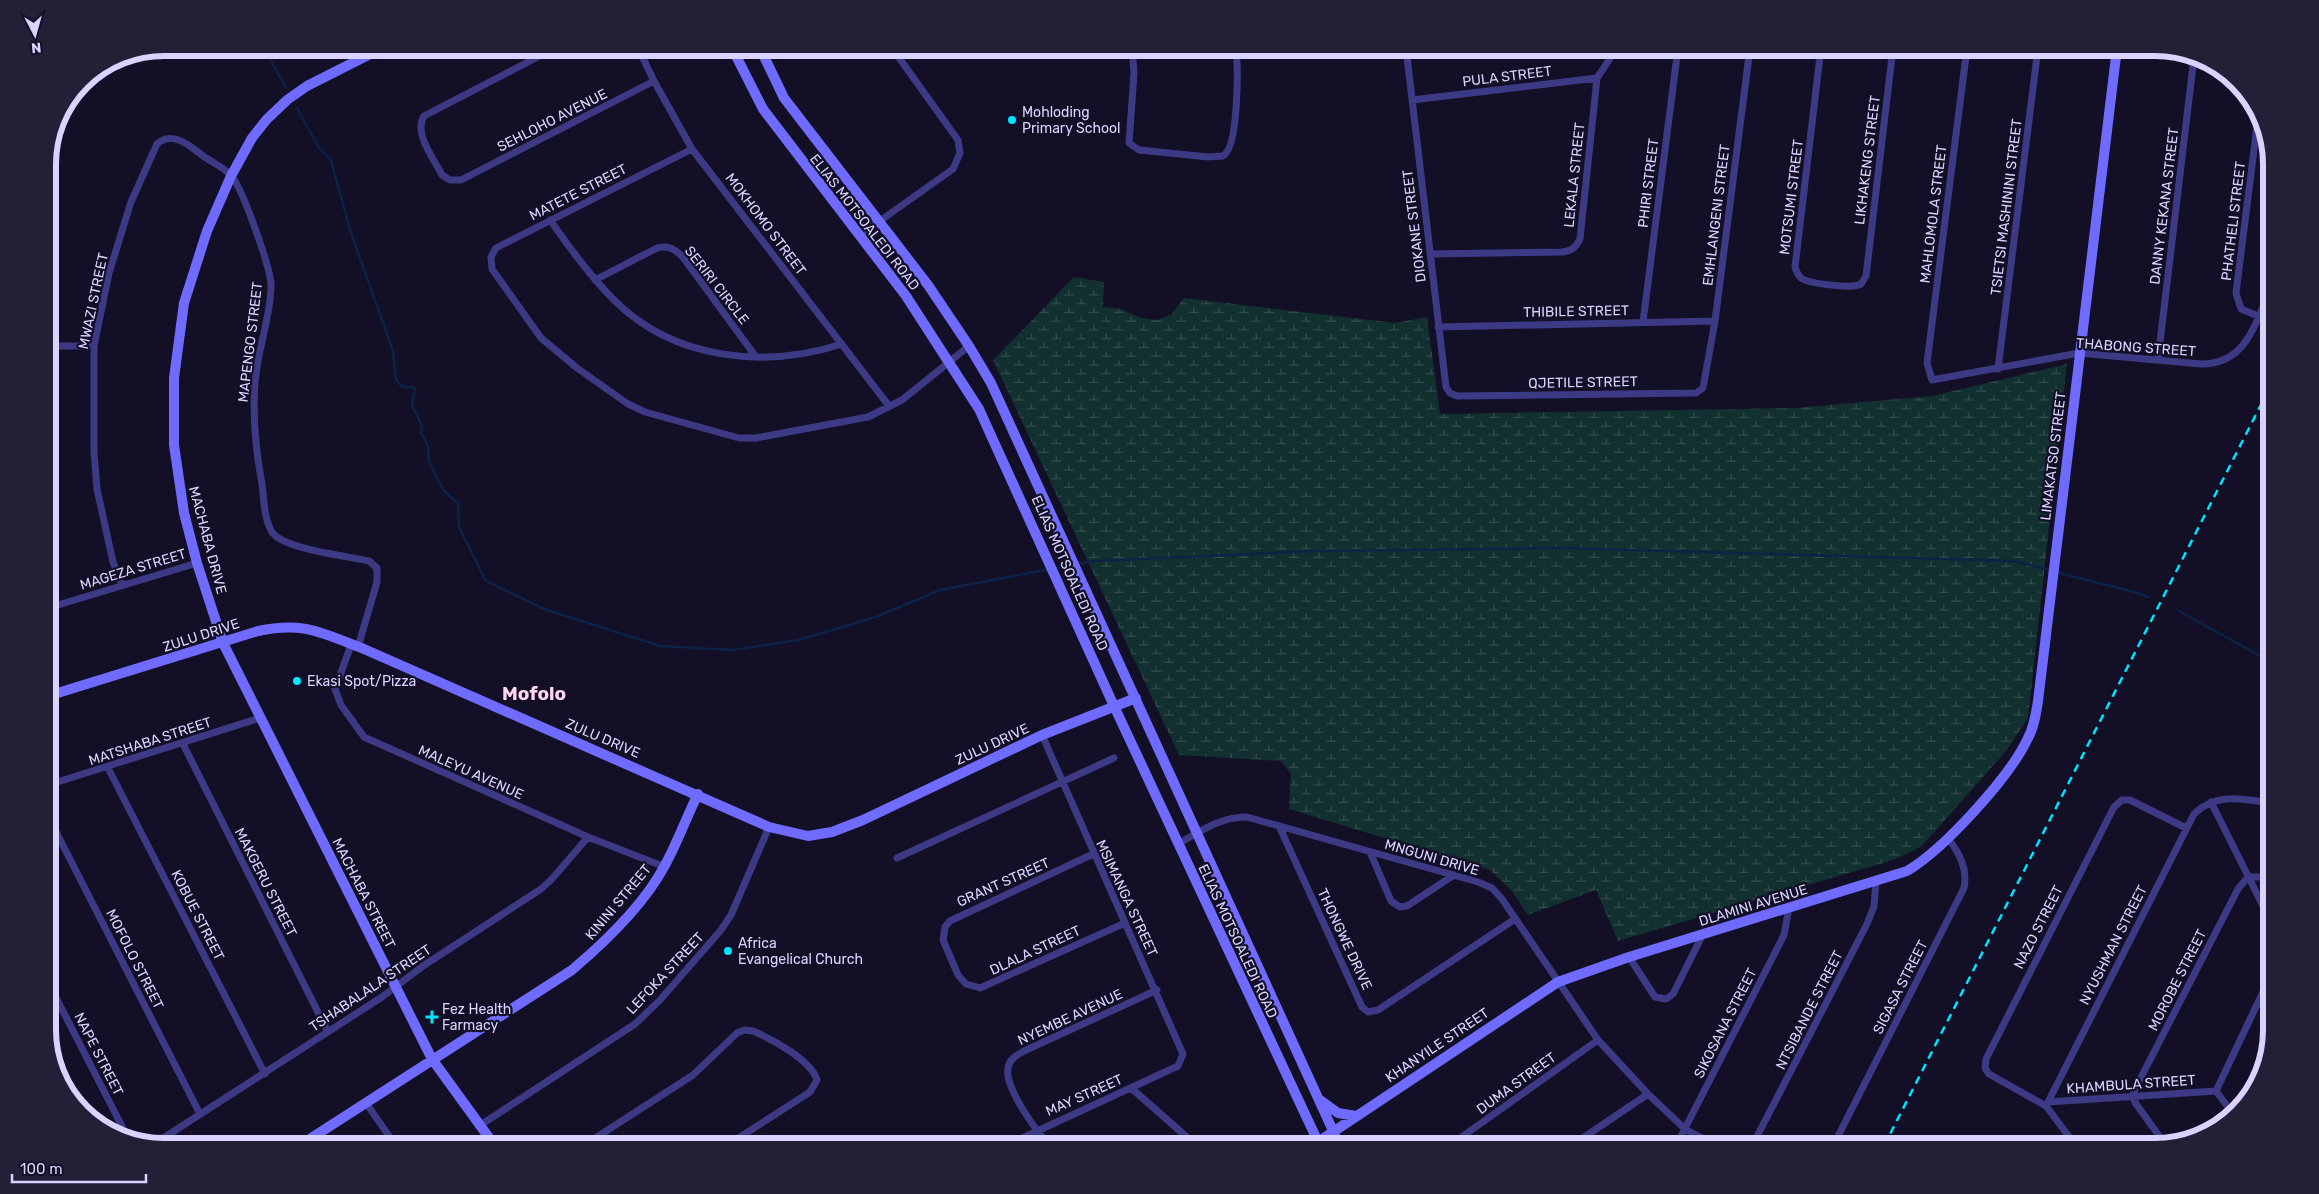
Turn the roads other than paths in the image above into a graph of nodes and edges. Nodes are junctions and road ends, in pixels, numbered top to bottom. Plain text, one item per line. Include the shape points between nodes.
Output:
1 (366, 56) edge
2 (540, 56) edge
3 (642, 56) edge
4 (736, 56) edge
5 (764, 56) edge
6 (898, 56) edge
7 (1133, 56) edge
8 (1236, 56) edge
9 (1407, 56) edge
10 (1612, 56) edge
11 (1677, 56) edge
12 (1749, 56) edge
13 (1820, 56) edge
14 (1892, 56) edge
15 (1965, 56) edge
16 (2037, 56) edge
17 (2116, 56) edge
18 (2193, 64) edge
19 (1597, 78) junction
20 (654, 82) junction
21 (1412, 100) junction
22 (2257, 129) edge
23 (2255, 142) junction
24 (2261, 142) edge
25 (692, 149) junction
26 (231, 176) junction
27 (550, 220) junction
28 (879, 221) junction
29 (860, 235) junction
30 (1430, 254) junction
31 (1866, 276) joint
32 (595, 280) junction
33 (2263, 306) edge
34 (2258, 316) junction
35 (1715, 321) junction
36 (1644, 322) junction
37 (1438, 327) junction
38 (842, 344) junction
39 (56, 346) edge
40 (94, 346) junction
41 (969, 346) junction
42 (2079, 352) junction
43 (756, 358) junction
44 (2158, 359) junction
45 (950, 362) junction
46 (1998, 369) junction
47 (1936, 380) joint
48 (1706, 385) joint
49 (1457, 396) joint
50 (889, 406) junction
51 (197, 563) junction
52 (122, 586) junction
53 (56, 606) edge
54 (224, 643) junction
55 (355, 646) junction
56 (56, 694) edge
57 (1136, 698) junction
58 (1114, 706) junction
59 (260, 718) junction
60 (1042, 735) junction
61 (183, 744) junction
62 (1114, 758) dead end
63 (108, 768) junction
64 (56, 783) edge
65 (1062, 783) junction
66 (698, 794) junction
67 (2211, 802) junction
68 (2263, 802) edge
69 (1279, 826) junction
70 (769, 827) junction
71 (2186, 828) junction
72 (56, 832) edge
73 (1198, 833) junction
74 (588, 837) junction
75 (1948, 838) junction
76 (1178, 844) junction
77 (1370, 852) junction
78 (1093, 854) junction
79 (897, 858) dead end
80 (665, 867) junction
81 (1454, 874) junction
82 (2248, 877) junction
83 (2263, 877) edge
84 (1876, 882) junction
85 (2263, 905) edge
86 (1789, 908) junction
87 (1515, 919) junction
88 (1125, 922) junction
89 (1702, 936) junction
90 (1629, 957) junction
91 (958, 975) joint
92 (1558, 982) junction
93 (395, 986) junction
94 (1157, 990) junction
95 (2263, 994) edge
96 (56, 998) edge
97 (328, 1032) junction
98 (1598, 1040) junction
99 (432, 1059) junction
100 (1174, 1068) joint
101 (265, 1074) junction
102 (1131, 1088) junction
103 (2216, 1091) junction
104 (1648, 1094) junction
105 (1318, 1097) junction
106 (2132, 1097) junction
107 (366, 1104) junction
108 (2047, 1104) junction
109 (2228, 1108) edge
110 (200, 1114) junction
111 (1356, 1116) junction
112 (479, 1126) junction
113 (1685, 1129) junction
114 (124, 1130) edge
115 (1035, 1131) junction
116 (1333, 1133) junction
117 (163, 1138) edge
118 (312, 1138) edge
119 (390, 1138) edge
120 (489, 1138) edge
121 (596, 1138) edge
122 (738, 1138) edge
123 (1021, 1138) edge
124 (1042, 1138) edge
125 (1188, 1138) edge
126 (1313, 1138) edge
127 (1326, 1138) edge
128 (1336, 1138) edge
129 (1460, 1138) edge
130 (1583, 1138) edge
131 (1680, 1138) edge
132 (1702, 1138) edge
133 (1756, 1138) edge
134 (1837, 1138) edge
135 (2070, 1138) edge
136 (2161, 1138) edge

1 - 26 main road, MACHABA DRIVE via 307,86 287,100 262,125
2 - 20 street, SEHLOHO AVENUE via 424,116 420,133 442,175 450,180 461,180
3 - 20 street, MOKHOMO STREET
4 - 29 main road, ELIAS MOTSOALEDI ROAD via 763,109
5 - 28 main road, ELIAS MOTSOALEDI ROAD via 784,98
6 - 28 street via 958,140 960,153 953,169
7 - 8 street via 1130,143 1139,150 1208,157 1223,156 1231,146
9 - 21 street, DIOKANE STREET
10 - 19 street
11 - 36 street, PHIRI STREET
12 - 35 street, EMHLANGENI STREET
13 - 31 street, MOTSUMI STREET via 1796,271 1805,280 1847,287 1858,286
14 - 31 street, LIKHAKENG STREET
15 - 47 street, MAHLOMOLA STREET via 1928,363 1930,378
16 - 46 street, TSIETSI MASHININI STREET
17 - 42 main road, LIMAKATSO STREET
18 - 44 street, DANNY KEKANA STREET
19 - 21 street, PULA STREET
19 - 30 street, LEKALA STREET via 1580,239 1576,246 1562,252
20 - 25 street, MOKHOMO STREET
21 - 30 street, DIOKANE STREET
22 - 23 street, PHATHELI STREET
23 - 24 street
23 - 34 street, PHATHELI STREET via 2236,293 2241,308
25 - 27 street, MATETE STREET
25 - 38 street, MOKHOMO STREET
26 - 40 street, MWAZI STREET via 175,139 167,138 157,144 131,202 108,273
26 - 51 main road, MACHABA DRIVE via 195,266 184,304 174,378 174,445 178,485
26 - 55 street, MAPENGO STREET via 269,269 271,284 257,369 255,408 257,458 268,521 273,532 286,543 369,561 377,568 377,582
27 - 32 street
27 - 50 street, MATETE STREET via 496,248 490,257 492,269 541,338 628,404 720,434 756,438 853,421
28 - 29 street
28 - 41 main road, ELIAS MOTSOALEDI ROAD
29 - 45 main road, ELIAS MOTSOALEDI ROAD
30 - 37 street, DIOKANE STREET
32 - 43 street via 616,302 657,332 706,351
32 - 43 street, SERIRI CIRCLE via 657,248 672,248 682,256
33 - 34 street
34 - 44 street, THABONG STREET via 2242,348 2228,360 2211,364
35 - 36 street, THIBILE STREET
35 - 48 street, EMHLANGENI STREET
36 - 37 street, THIBILE STREET
37 - 49 street, DIOKANE STREET via 1446,387
38 - 43 street via 800,355
38 - 50 street, MOKHOMO STREET
39 - 40 street
40 - 52 street, MWAZI STREET via 97,489 113,562
41 - 45 street
41 - 57 main road, ELIAS MOTSOALEDI ROAD via 1003,406
42 - 44 street, THABONG STREET
42 - 46 street, THABONG STREET
42 - 75 main road, LIMAKATSO STREET via 2032,730 2010,768
45 - 50 street via 902,400
45 - 58 main road, ELIAS MOTSOALEDI ROAD via 979,409
46 - 47 street, THABONG STREET
48 - 49 street, QJETILE STREET via 1696,393
51 - 52 street, MAGEZA STREET
51 - 54 main road, MACHABA DRIVE
52 - 53 street, MAGEZA STREET
54 - 55 main road, ZULU DRIVE via 280,626 309,628
54 - 56 main road, ZULU DRIVE
54 - 59 main road, MACHABA STREET
55 - 66 main road, ZULU DRIVE
55 - 74 street, MALEYU AVENUE via 335,689 341,705 364,737
57 - 58 main road, ZULU DRIVE
57 - 73 main road, ELIAS MOTSOALEDI ROAD
58 - 60 main road, ZULU DRIVE
58 - 76 main road, ELIAS MOTSOALEDI ROAD
59 - 61 street, MATSHABA STREET
59 - 93 main road, MACHABA STREET
60 - 65 street, MSIMANGA STREET
60 - 70 main road, ZULU DRIVE via 832,832 808,836
61 - 63 street, MATSHABA STREET
61 - 97 street, MAKGERU STREET
62 - 65 street
63 - 64 street, MATSHABA STREET
63 - 101 street, KOBUE STREET
65 - 78 street, MSIMANGA STREET
65 - 79 street
66 - 70 main road, ZULU DRIVE
66 - 80 main road, KININI STREET
67 - 68 street via 2231,798
67 - 71 street, NYUSHMAN STREET via 2194,814
67 - 82 street
69 - 73 street, MNGUNI DRIVE via 1236,816
69 - 77 street, MNGUNI DRIVE
69 - 87 street, THONGWE DRIVE via 1362,1006 1368,1012 1378,1010
70 - 112 street, LEFOKA STREET via 731,915 660,1000 635,1024
71 - 108 street, NYUSHMAN STREET
71 - 108 street, NAZO STREET via 2126,800 2114,807 2098,836 1985,1062 1989,1074
72 - 110 street, MOFOLO STREET
73 - 76 street, MNGUNI DRIVE
73 - 105 main road, ELIAS MOTSOALEDI ROAD
74 - 80 street, MALEYU AVENUE
74 - 93 street, TSHABALALA STREET via 541,889
75 - 84 main road, DLAMINI AVENUE via 1922,862
75 - 134 street, SIGASA STREET via 1962,860 1966,873 1964,888
76 - 126 main road, ELIAS MOTSOALEDI ROAD
77 - 81 street, MNGUNI DRIVE
77 - 81 street via 1391,901 1400,907 1407,906
78 - 88 street, MSIMANGA STREET
78 - 91 street, GRANT STREET via 950,921 945,927 943,940
80 - 99 main road, KININI STREET via 620,925 572,970
81 - 87 street, MNGUNI DRIVE via 1492,888
82 - 83 street
82 - 85 street
82 - 106 street, MOROBE STREET via 2238,889
84 - 86 main road, DLAMINI AVENUE
84 - 133 street, NTSIBANDE STREET via 1874,906 1867,924
86 - 89 main road, DLAMINI AVENUE
86 - 113 street, SIKOSANA STREET via 1784,936
87 - 92 street, MNGUNI DRIVE
88 - 91 street, DLALA STREET via 980,988 966,984
88 - 94 street, MSIMANGA STREET
89 - 90 main road, DLAMINI AVENUE
89 - 90 street via 1673,994 1666,999 1655,997
90 - 92 main road, DLAMINI AVENUE
92 - 98 street, MNGUNI DRIVE
92 - 111 main road, KHANYILE STREET
93 - 97 street, TSHABALALA STREET
93 - 99 main road, MACHABA STREET
94 - 100 street, MSIMANGA STREET via 1182,1048 1181,1062
94 - 115 street, NYEMBE AVENUE via 1013,1058 1008,1064 1007,1075
95 - 103 street
96 - 114 street, NAPE STREET
97 - 101 street, TSHABALALA STREET
98 - 104 street, MNGUNI DRIVE
98 - 129 street, DUMA STREET
99 - 107 main road, KININI STREET
99 - 112 main road, MACHABA STREET
100 - 102 street, MAY STREET
101 - 110 street, TSHABALALA STREET
102 - 115 street, MAY STREET
102 - 125 street
103 - 106 street, KHAMBULA STREET
103 - 109 street
104 - 113 street, MNGUNI DRIVE
104 - 130 street
105 - 111 main road via 1338,1113
105 - 116 main road, ELIAS MOTSOALEDI ROAD
106 - 108 street, KHAMBULA STREET
106 - 136 street
107 - 118 main road, KININI STREET
107 - 119 street
108 - 135 street
110 - 117 street, TSHABALALA STREET
111 - 116 main road, KHANYILE STREET
112 - 120 main road, MACHABA STREET
113 - 131 street, SIKOSANA STREET
113 - 132 street, MNGUNI DRIVE
115 - 123 street, MAY STREET
115 - 124 street
116 - 127 main road, KHANYILE STREET
116 - 128 main road, ELIAS MOTSOALEDI ROAD
121 - 122 street via 682,1084 703,1067 728,1039 744,1030 760,1034 800,1059 815,1073 817,1080 810,1092

